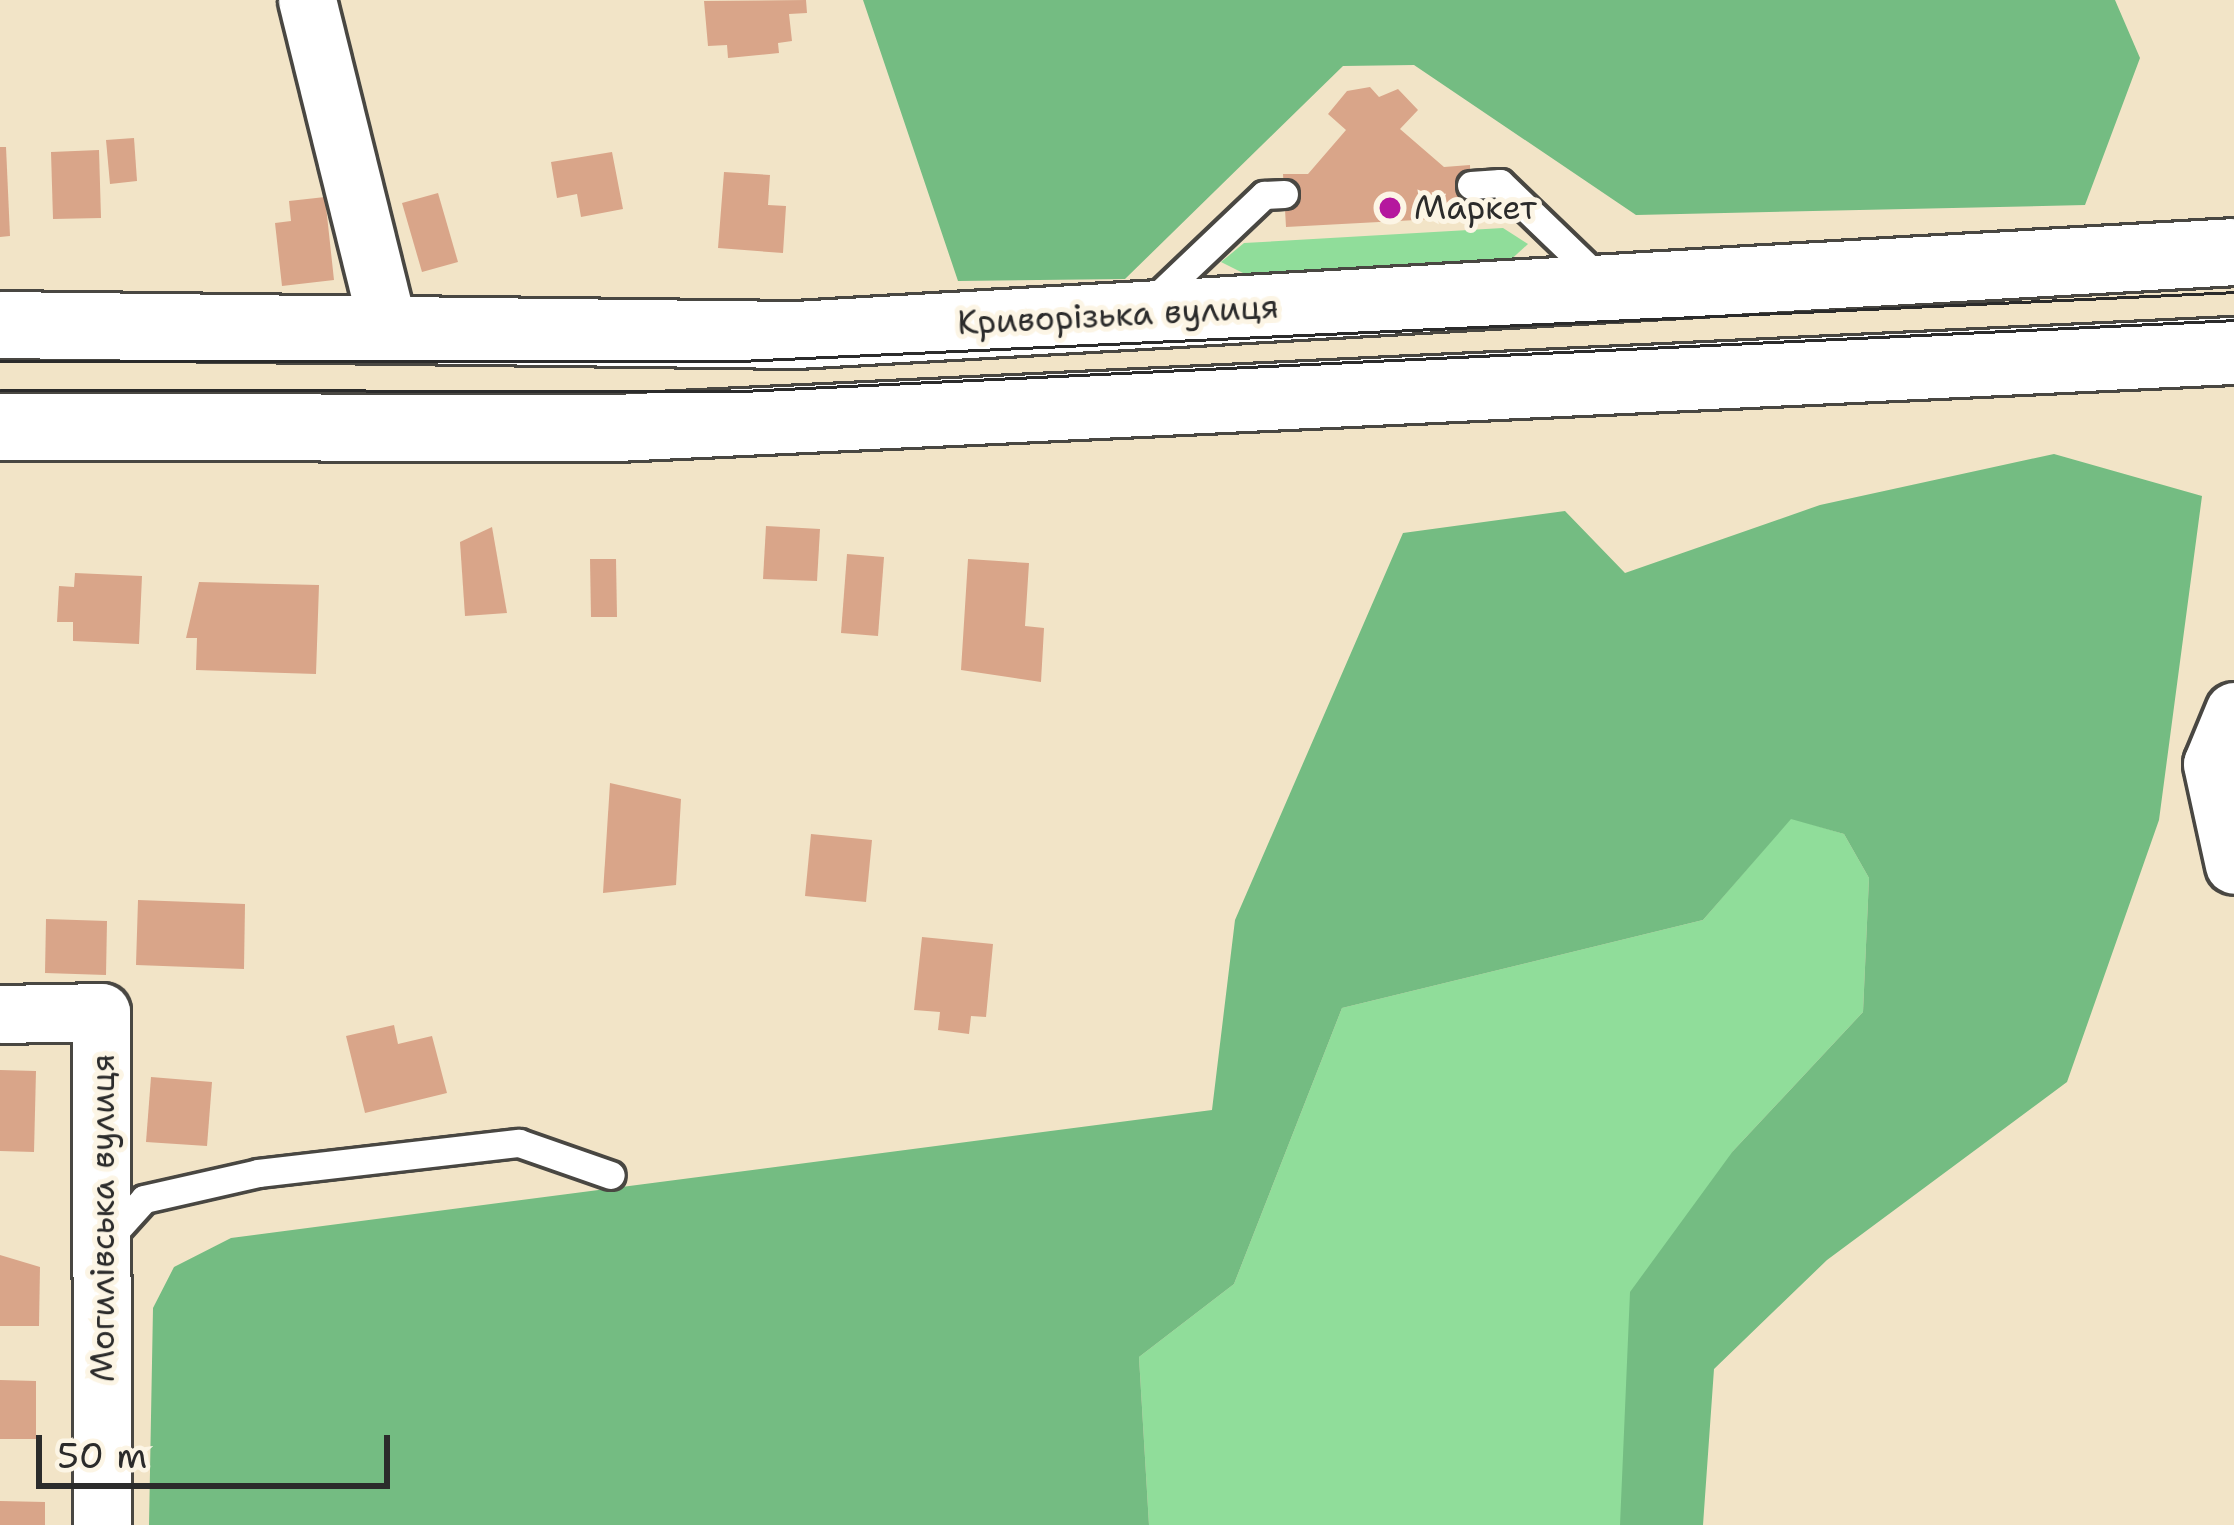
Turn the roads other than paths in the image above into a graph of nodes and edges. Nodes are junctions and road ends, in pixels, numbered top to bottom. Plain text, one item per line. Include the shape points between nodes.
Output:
1 (308, 0) edge
2 (1471, 185) dead end
3 (1284, 194) dead end
4 (2234, 252) edge
5 (1609, 289) junction
6 (1141, 312) junction
7 (0, 325) edge
8 (389, 331) junction
9 (2234, 351) edge
10 (0, 427) edge
11 (2234, 711) edge
12 (2234, 865) edge
13 (0, 1014) edge
14 (610, 1175) dead end
15 (107, 1240) junction
16 (101, 1525) edge

1 - 8 street
2 - 5 lane via 1500,183
3 - 6 lane via 1264,195
4 - 5 main road, Криворізька вулиця
5 - 6 main road, Криворізька вулиця
6 - 8 main road, Криворізька вулиця via 796,335
7 - 8 main road, Криворізька вулиця
9 - 10 main road via 617,428
11 - 12 street via 2212,764
13 - 15 street, Могилівська вулиця via 101,1012
14 - 15 lane via 519,1143 258,1173 144,1199
15 - 16 street, Могилівська вулиця

